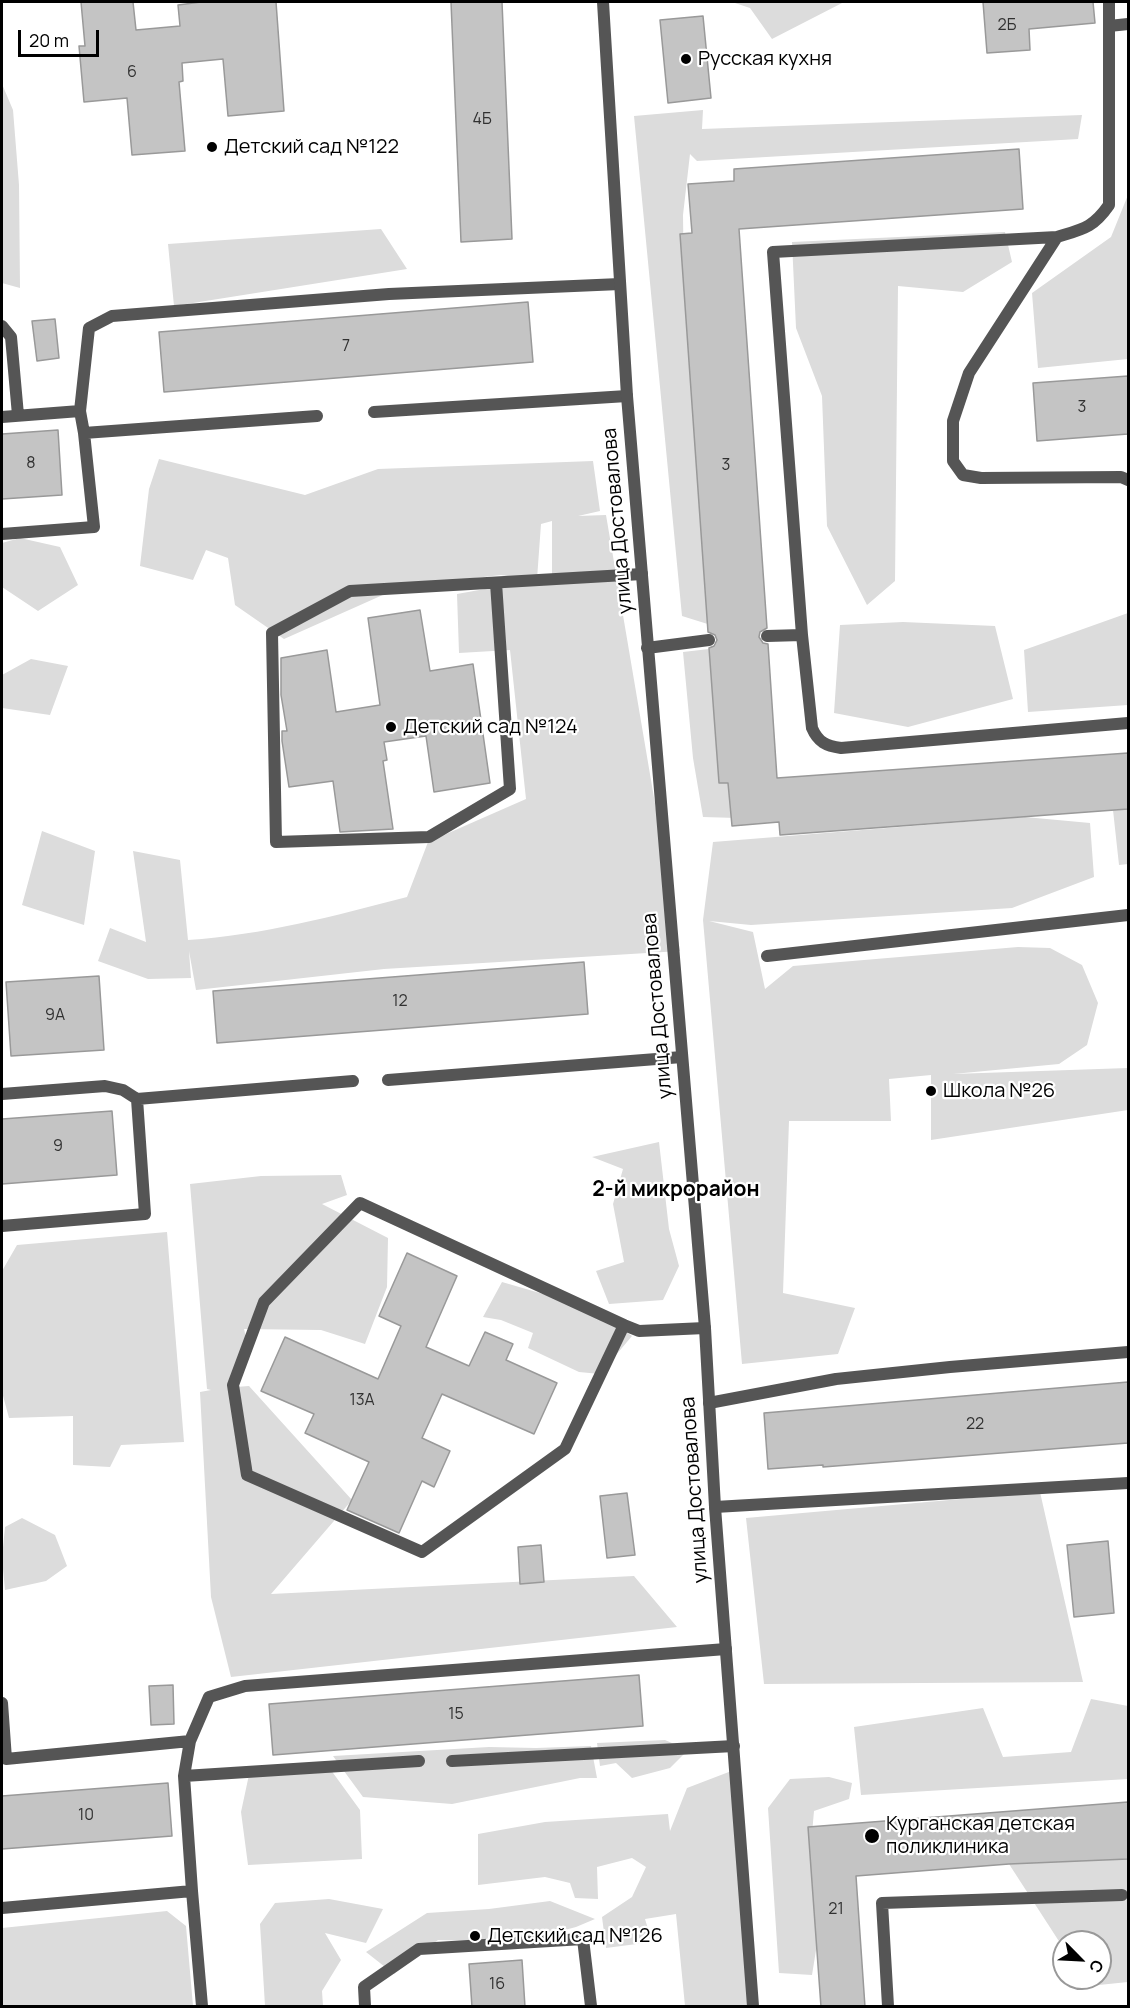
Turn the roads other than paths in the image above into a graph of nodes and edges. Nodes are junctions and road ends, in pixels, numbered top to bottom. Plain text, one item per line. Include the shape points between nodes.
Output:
1 (603, 2) edge
2 (1109, 2) edge
3 (1128, 24) edge
4 (1109, 26) junction
5 (1057, 237) junction
6 (620, 284) junction
7 (2, 326) edge
8 (627, 396) junction
9 (80, 411) junction
10 (374, 412) dead end
11 (18, 416) junction
12 (317, 416) dead end
13 (2, 417) edge
14 (84, 433) junction
15 (1128, 480) edge
16 (2, 534) edge
17 (642, 574) junction
18 (496, 583) junction
19 (802, 635) junction
20 (767, 636) dead end
21 (709, 640) dead end
22 (647, 648) junction
23 (1128, 723) edge
24 (1128, 915) edge
25 (767, 956) dead end
26 (682, 1057) junction
27 (388, 1080) dead end
28 (353, 1081) dead end
29 (2, 1094) edge
30 (137, 1099) junction
31 (2, 1227) edge
32 (624, 1325) junction
33 (705, 1328) junction
34 (1128, 1352) edge
35 (709, 1403) junction
36 (1128, 1483) edge
37 (715, 1507) junction
38 (726, 1649) junction
39 (2, 1703) edge
40 (190, 1741) junction
41 (734, 1746) junction
42 (419, 1761) dead end
43 (452, 1761) dead end
44 (184, 1776) junction
45 (192, 1891) junction
46 (1122, 1895) dead end
47 (2, 1908) edge
48 (202, 2007) edge
49 (364, 2007) edge
50 (591, 2007) edge
51 (753, 2007) edge
52 (888, 2007) edge

1 - 6 street, улица Достовалова
2 - 4 street
3 - 4 street
4 - 5 street via 1109,205 1086,228
5 - 15 street via 969,374 953,421 953,461 963,475 981,478
5 - 19 street via 772,252
6 - 8 street, улица Достовалова
6 - 9 street via 389,294 112,316 89,328
7 - 11 street via 11,338
8 - 10 street
8 - 17 street, улица Достовалова
9 - 11 street
9 - 14 street
11 - 13 street
12 - 14 street
14 - 16 street via 94,527
17 - 18 street
17 - 22 street, улица Достовалова
18 - 18 street via 350,591 272,633 276,842 429,837 510,789
19 - 20 street
19 - 23 street via 812,728 816,739 831,747
21 - 22 street
22 - 26 street, улица Достовалова
24 - 25 street
26 - 27 street
26 - 33 street, улица Достовалова
28 - 30 street
29 - 30 street via 105,1086 123,1090
30 - 31 street via 145,1214
32 - 32 street via 360,1203 264,1302 233,1385 247,1475 422,1552 565,1449
32 - 33 street via 639,1332
33 - 35 street, улица Достовалова
34 - 35 street via 836,1379
35 - 37 street, улица Достовалова
36 - 37 street
37 - 38 street, улица Достовалова
38 - 40 street via 245,1686 209,1697
38 - 41 street, улица Достовалова
39 - 40 street via 6,1759
40 - 44 street
41 - 43 street
41 - 51 street, улица Достовалова
42 - 44 street
44 - 45 street
45 - 47 street
45 - 48 street
46 - 52 street via 882,1903
49 - 50 street via 364,1987 419,1949 583,1939

